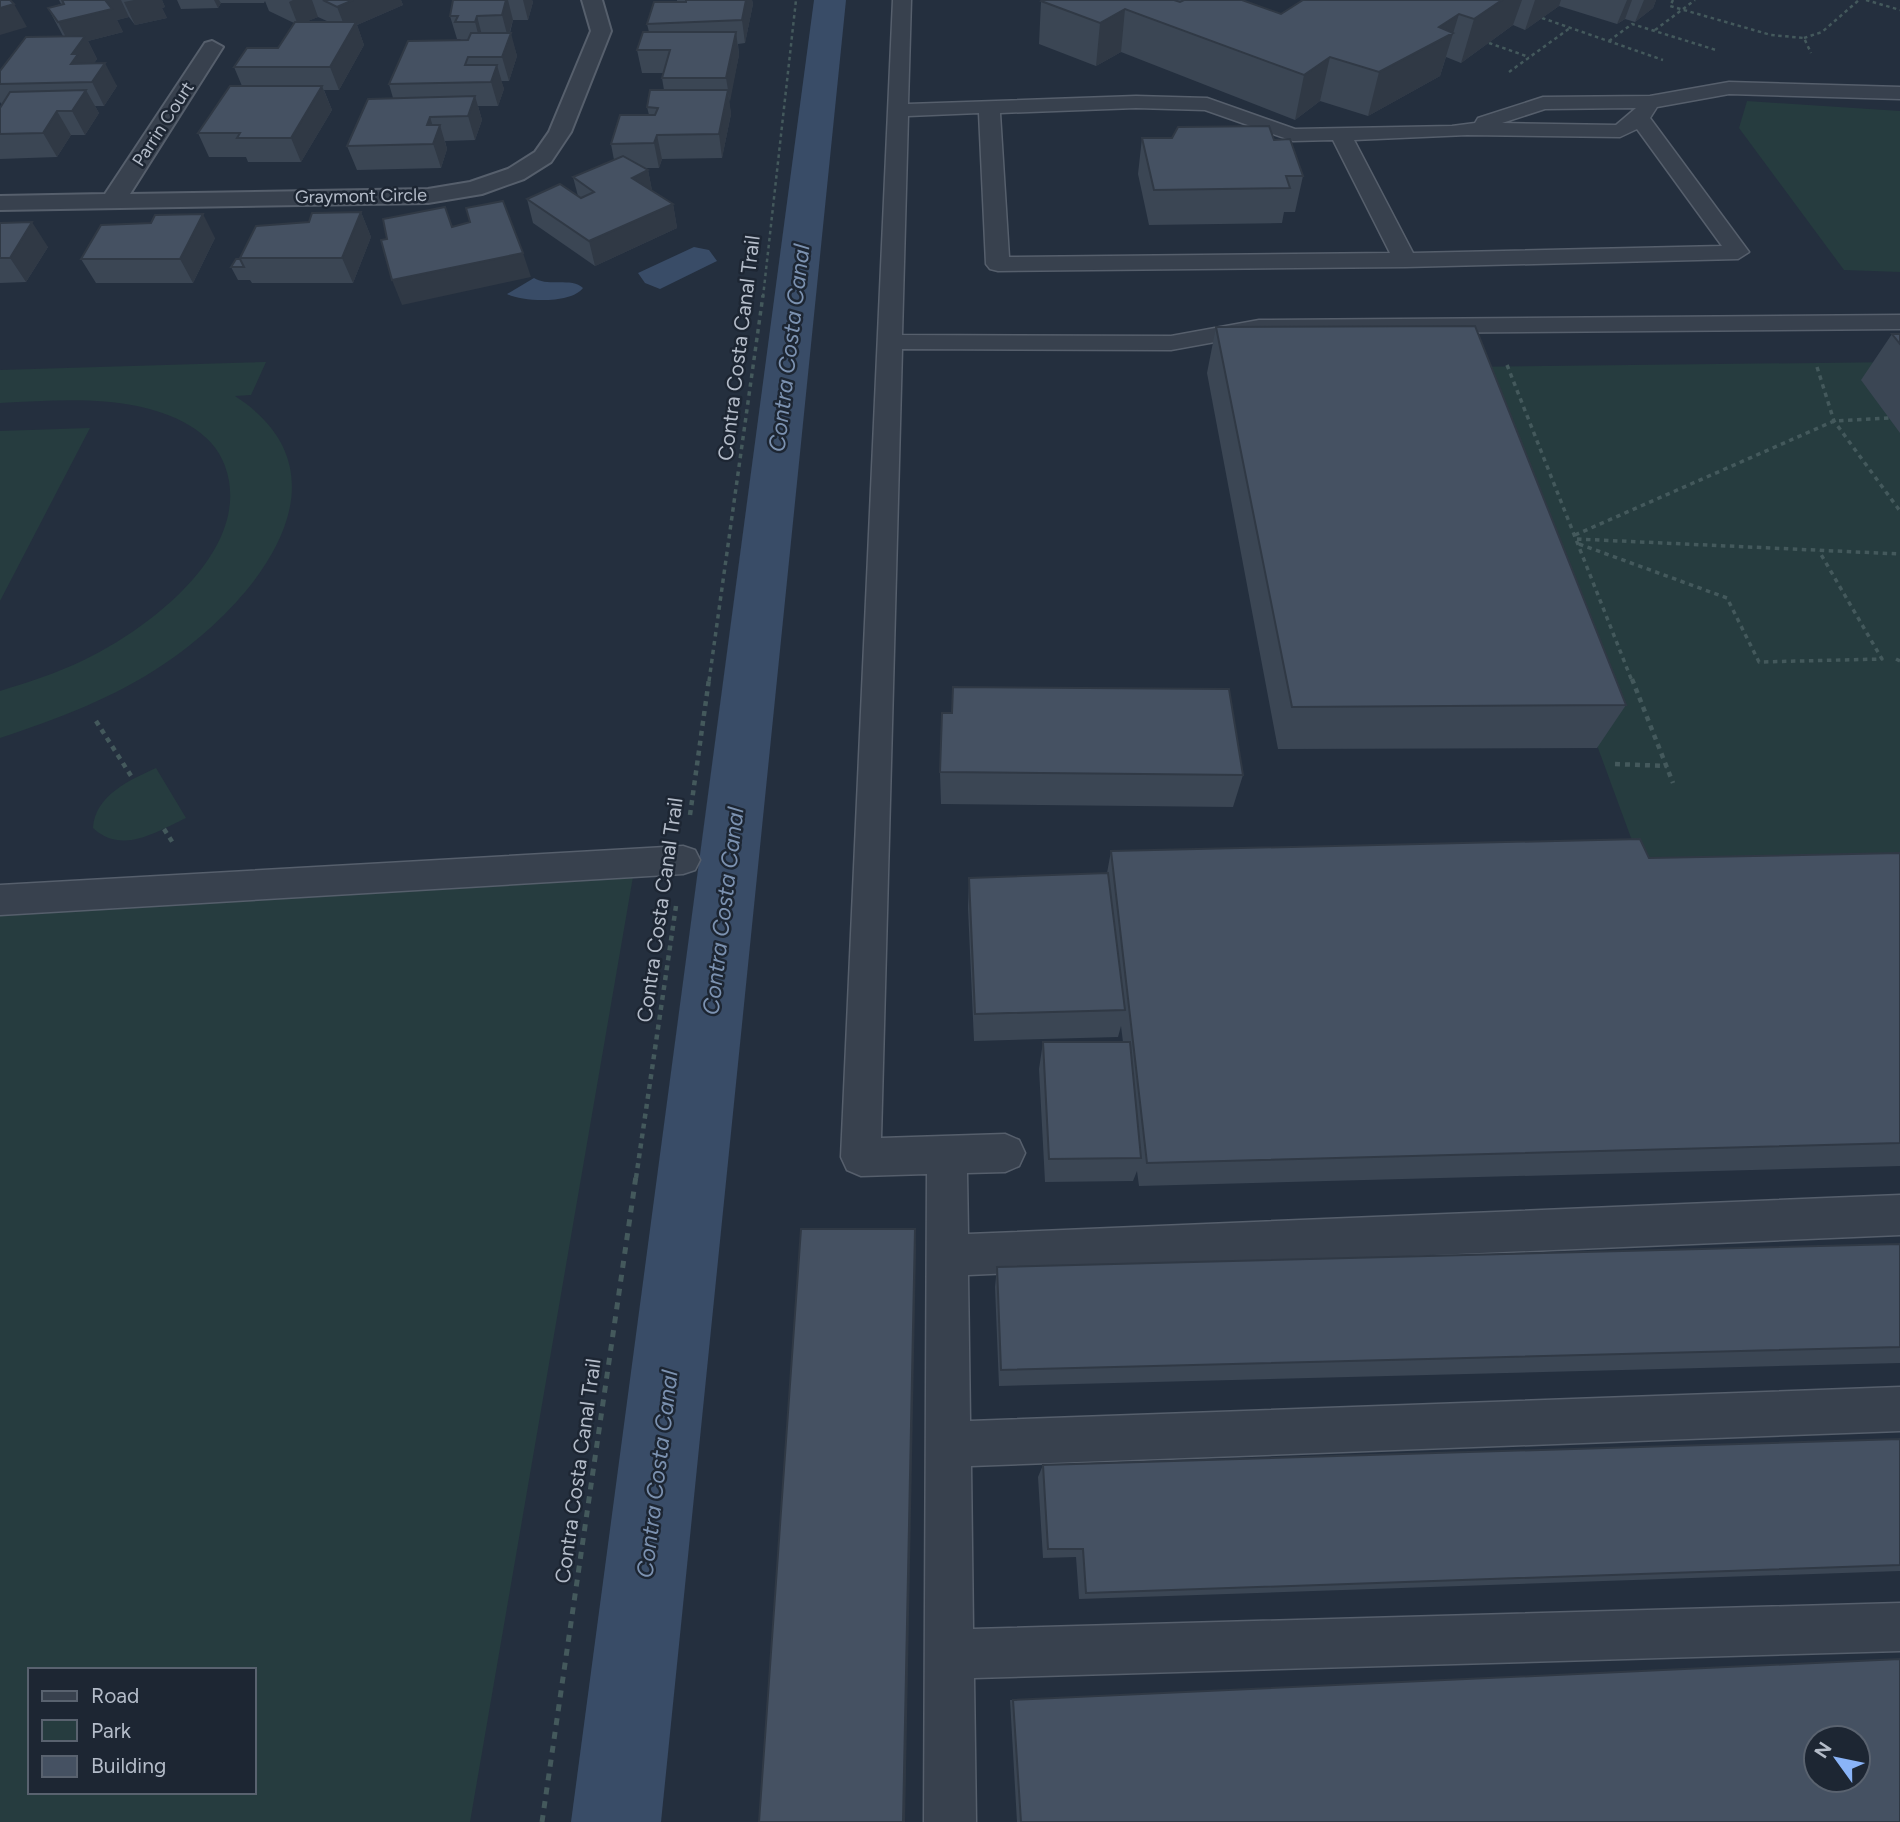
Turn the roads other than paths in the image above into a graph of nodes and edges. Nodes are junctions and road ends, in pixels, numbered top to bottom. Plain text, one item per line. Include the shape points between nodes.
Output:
1 (592, 0) edge
2 (902, 0) edge
3 (212, 47) dead end
4 (1900, 93) edge
5 (989, 107) junction
6 (898, 110) junction
7 (1645, 110) junction
8 (1467, 129) junction
9 (1341, 135) junction
10 (113, 201) junction
11 (0, 204) edge
12 (1405, 260) junction
13 (1900, 322) edge
14 (890, 342) junction
15 (683, 860) road end
16 (0, 900) edge
17 (1005, 1153) dead end
18 (947, 1155) junction
19 (1900, 1215) edge
20 (949, 1255) junction
21 (1900, 1409) edge
22 (949, 1444) junction
23 (1900, 1628) edge
24 (950, 1654) junction
25 (950, 1822) edge

1 - 10 street, Graymont Circle via 601,31 560,132 542,157 516,174 474,189 428,196
2 - 6 lane
3 - 10 street, Parrin Court
4 - 7 lane via 1729,89
5 - 6 lane
5 - 9 lane via 1207,104 1293,135
5 - 12 lane via 998,264
6 - 14 lane
7 - 8 lane via 1543,103
7 - 8 lane via 1620,131
7 - 12 lane via 1738,252
8 - 9 lane
9 - 12 lane
10 - 11 street, Graymont Circle
13 - 14 lane via 1259,327 1171,343
14 - 18 lane via 861,1157
15 - 16 lane
17 - 18 lane
18 - 20 lane
19 - 20 lane
20 - 22 lane
21 - 22 lane
22 - 24 lane
23 - 24 lane
24 - 25 lane

